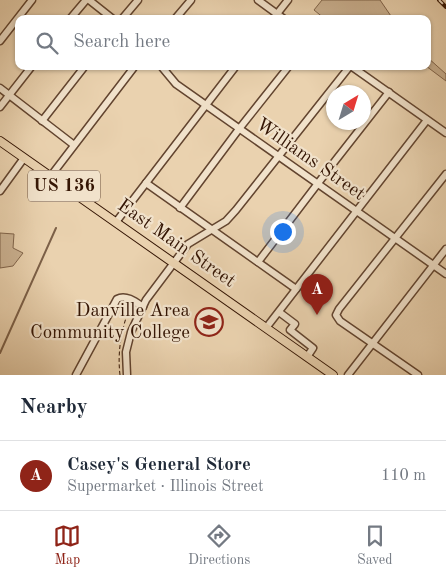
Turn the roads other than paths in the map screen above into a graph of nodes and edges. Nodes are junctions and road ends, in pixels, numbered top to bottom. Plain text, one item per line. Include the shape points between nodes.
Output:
1 (32, 0) edge
2 (87, 0) edge
3 (138, 0) edge
4 (190, 0) edge
5 (258, 0) edge
6 (288, 0) edge
7 (20, 15) edge
8 (74, 15) edge
9 (108, 15) edge
10 (125, 15) edge
11 (179, 15) edge
12 (274, 15) edge
13 (276, 15) edge
14 (15, 22) edge
15 (0, 41) edge
16 (29, 70) edge
17 (82, 70) edge
18 (132, 70) edge
19 (164, 70) edge
20 (233, 70) edge
21 (286, 70) edge
22 (348, 70) edge
23 (357, 70) edge
24 (0, 88) edge
25 (389, 92) junction
26 (9, 95) junction
27 (206, 106) junction
28 (0, 107) edge
29 (427, 120) junction
30 (42, 121) junction
31 (239, 129) junction
32 (446, 133) edge
33 (0, 141) edge
34 (74, 145) junction
35 (278, 156) junction
36 (24, 158) junction
37 (446, 174) edge
38 (50, 177) junction
39 (146, 183) junction
40 (318, 184) junction
41 (0, 191) edge
42 (180, 208) junction
43 (356, 210) junction
44 (116, 222) junction
45 (212, 230) junction
46 (395, 237) junction
47 (446, 249) edge
48 (258, 262) junction
49 (174, 263) junction
50 (434, 266) junction
51 (446, 274) edge
52 (296, 289) junction
53 (143, 307) junction
54 (279, 312) junction
55 (266, 328) junction
56 (373, 344) junction
57 (307, 357) junction
58 (76, 375) edge
59 (127, 375) edge
60 (333, 375) edge
61 (348, 375) edge
62 (418, 375) edge

1 - 7 street
2 - 8 street
2 - 9 street
3 - 10 street
4 - 11 street
5 - 12 street
6 - 13 street
14 - 15 street
16 - 26 street
17 - 30 street
18 - 34 street
19 - 27 street, Williams Street via 176,84
20 - 27 street
21 - 31 street
22 - 35 street
23 - 25 street
24 - 26 street
25 - 29 street
25 - 40 street
26 - 28 street
26 - 30 street
27 - 31 street, Williams Street
27 - 39 street
29 - 32 street
29 - 43 street
30 - 34 street
31 - 35 street, Williams Street
31 - 42 street
33 - 36 main road, East Main Street / US 136
34 - 38 street
35 - 40 street, Williams Street
35 - 45 street via 236,210
36 - 38 main road, East Main Street / US 136
36 - 41 street
37 - 46 street
38 - 44 main road, East Main Street / US 136
39 - 42 street
39 - 44 street
40 - 43 street, Williams Street
40 - 48 street
42 - 45 street
43 - 46 street, Williams Street
43 - 52 street
44 - 49 main road, East Main Street / US 136
45 - 48 street
45 - 49 street via 188,244
46 - 50 street, Williams Street
46 - 56 street via 336,315
47 - 50 street
48 - 52 street
49 - 53 street
49 - 55 main road, East Main Street / US 136
50 - 51 street, Williams Street
50 - 56 street
52 - 54 street
53 - 58 street via 124,297 117,300
53 - 59 street via 126,352
54 - 55 street
54 - 57 street via 295,324 290,330 313,348
55 - 57 main road, East Main Street / US 136
56 - 61 street
56 - 62 street
57 - 60 main road, East Main Street / US 136

